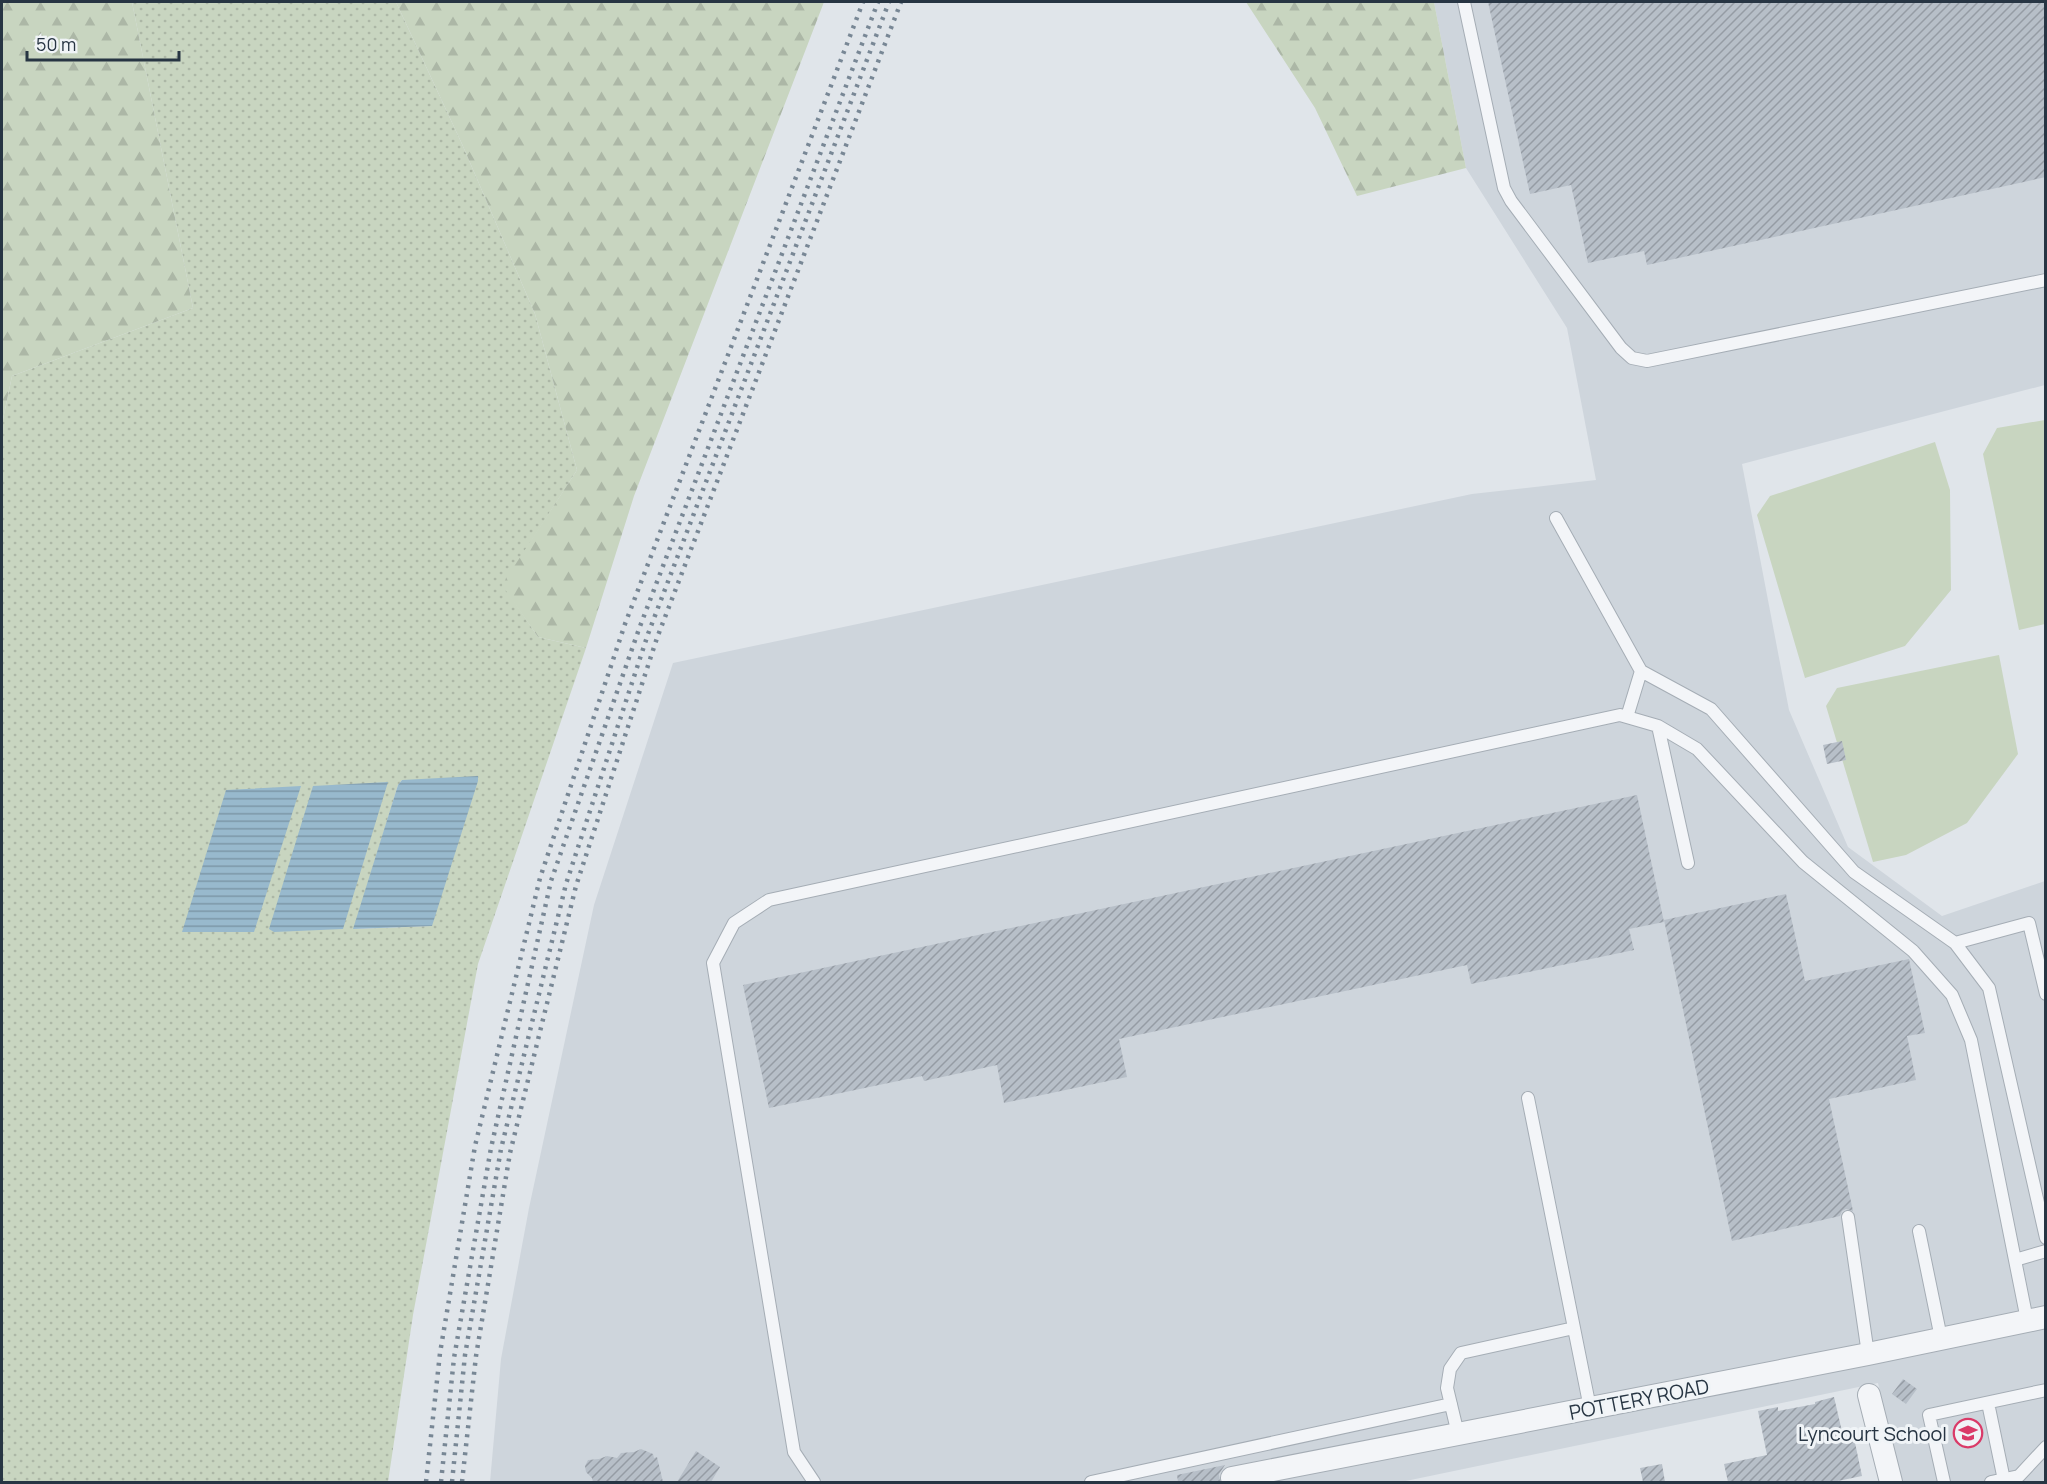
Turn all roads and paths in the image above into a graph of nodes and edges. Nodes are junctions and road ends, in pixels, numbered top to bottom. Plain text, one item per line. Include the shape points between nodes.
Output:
1 (1464, 2) edge
2 (2046, 280) edge
3 (1556, 518) dead end
4 (1641, 671) junction
5 (1626, 717) junction
6 (1658, 726) junction
7 (1688, 863) dead end
8 (1955, 943) junction
9 (2046, 994) edge
10 (1528, 1098) dead end
11 (1848, 1217) dead end
12 (1920, 1231) dead end
13 (2046, 1238) edge
14 (2046, 1251) edge
15 (2015, 1260) junction
16 (2036, 1318) edge
17 (1574, 1328) junction
18 (1941, 1338) junction
19 (1868, 1354) junction
20 (2046, 1390) edge
21 (1869, 1395) dead end
22 (1988, 1402) junction
23 (1451, 1404) junction
24 (1590, 1408) junction
25 (1458, 1434) junction
26 (2046, 1447) edge
27 (1232, 1478) dead end
28 (2004, 1480) junction
29 (814, 1482) edge
30 (1091, 1482) edge
31 (1891, 1482) edge
32 (1944, 1482) edge
33 (1991, 1482) edge

1 - 2 lane via 1504,188 1632,358 1647,360
3 - 4 lane
4 - 5 lane
4 - 8 lane via 1711,709 1854,872
5 - 6 lane
5 - 29 lane via 1620,715 769,900 734,923 713,963 794,1452
6 - 7 lane
6 - 15 lane via 1697,749 1803,862 1913,951 1952,995 1971,1040
8 - 9 lane via 2029,923
8 - 13 lane via 1989,988
10 - 17 lane
11 - 19 lane
12 - 18 lane
14 - 15 lane
15 - 16 lane
16 - 18 street, POTTERY ROAD
17 - 23 lane via 1461,1353 1450,1369 1447,1388
17 - 24 lane
18 - 19 street, POTTERY ROAD
19 - 24 street, POTTERY ROAD
20 - 22 lane
21 - 31 street
22 - 28 lane
22 - 32 lane via 1929,1416
23 - 25 lane
23 - 30 lane
24 - 25 street, POTTERY ROAD
25 - 27 street, POTTERY ROAD
26 - 28 lane via 2019,1476
28 - 33 lane

